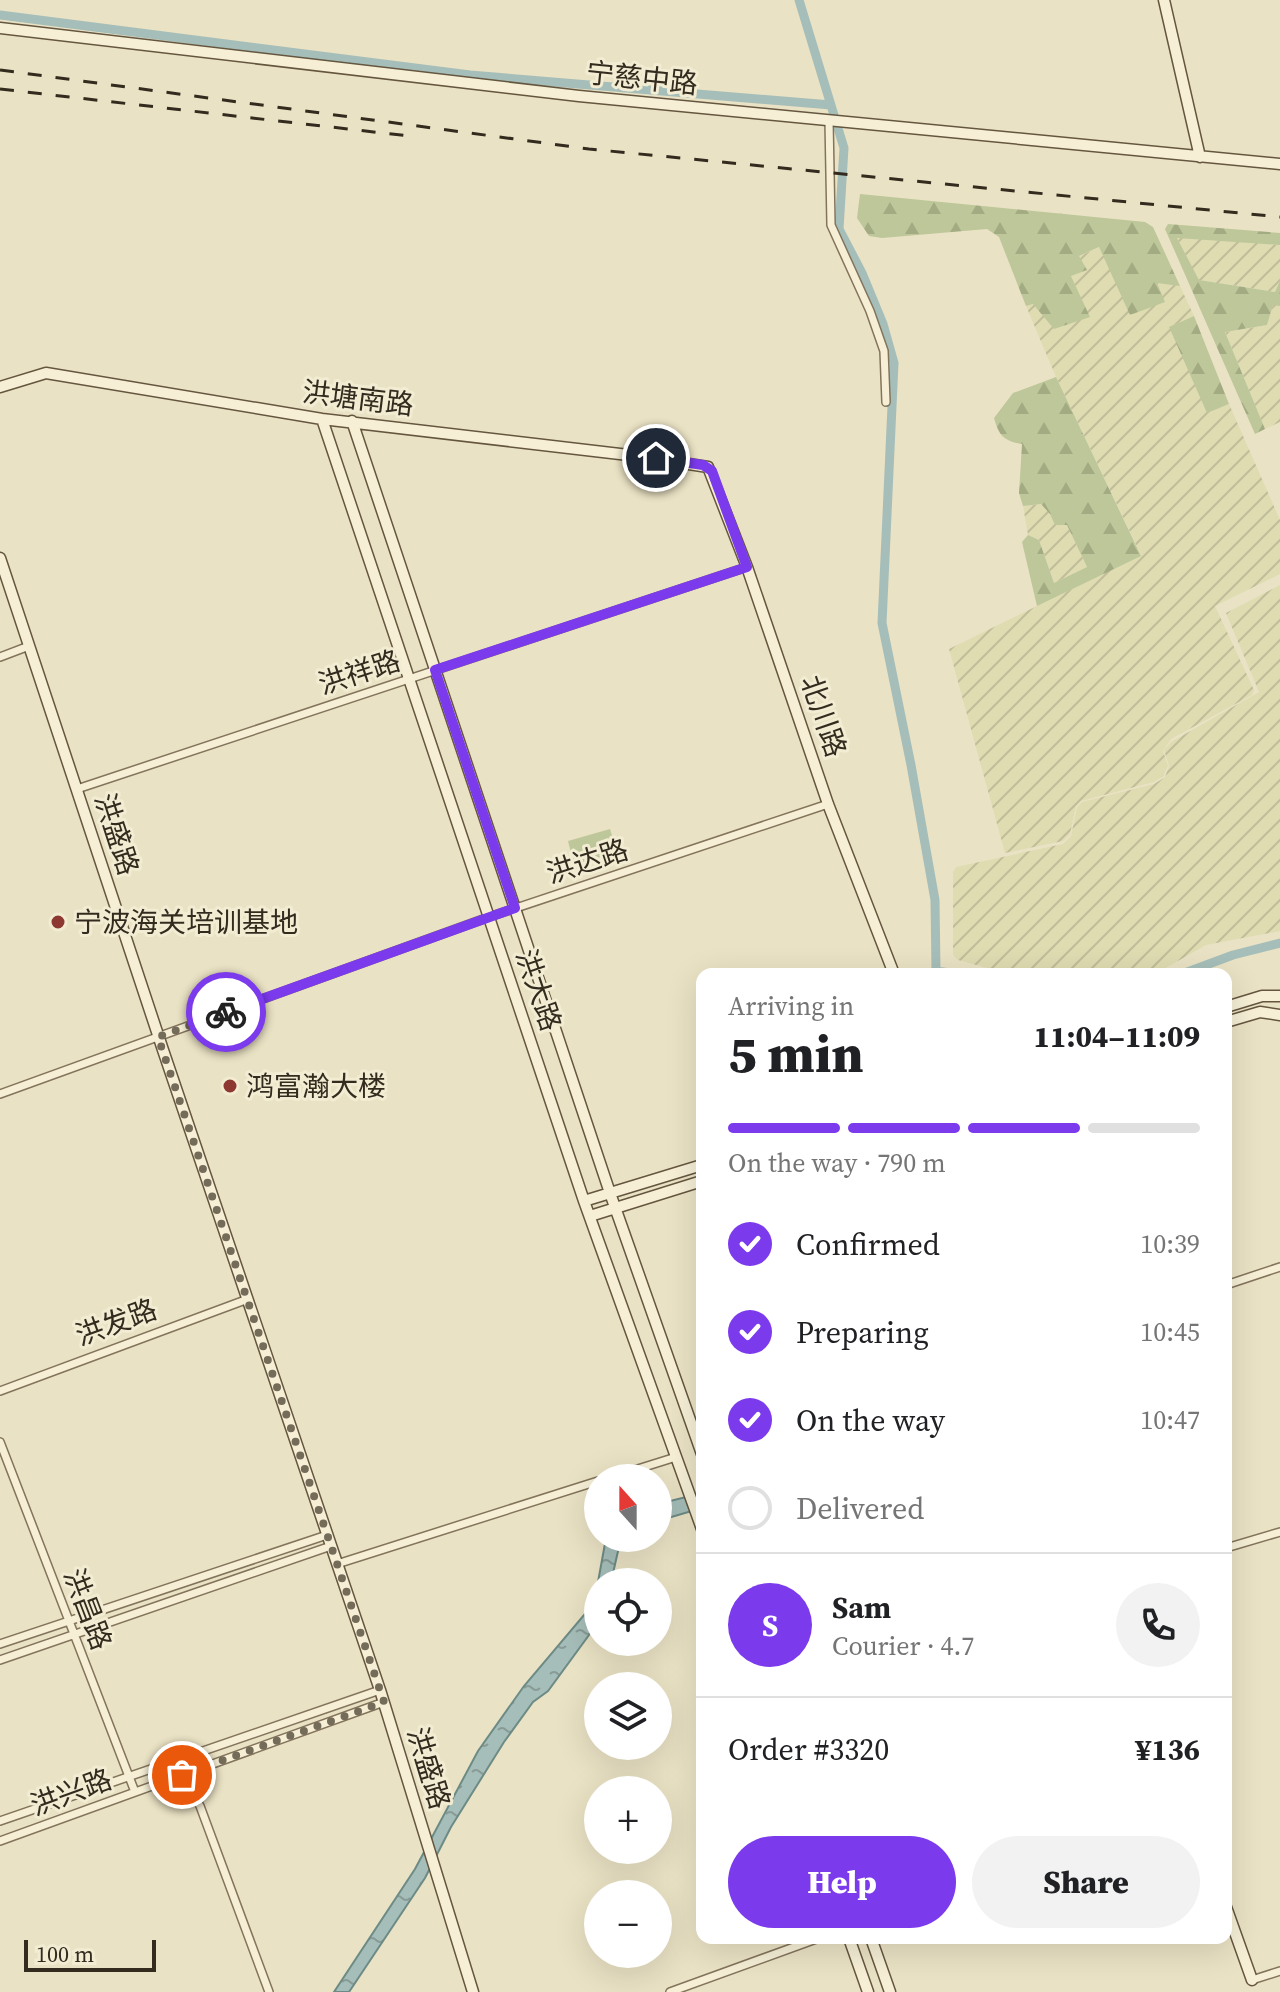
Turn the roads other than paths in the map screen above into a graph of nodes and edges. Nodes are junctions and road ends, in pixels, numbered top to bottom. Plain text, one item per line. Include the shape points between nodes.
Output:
1 (1164, 0) edge
2 (0, 28) edge
3 (830, 121) junction
4 (1200, 157) junction
5 (1280, 164) edge
6 (0, 387) edge
7 (886, 402) dead end
8 (322, 419) junction
9 (352, 421) junction
10 (712, 471) joint
11 (0, 558) edge
12 (747, 567) junction
13 (29, 646) junction
14 (0, 657) edge
15 (435, 670) junction
16 (409, 679) junction
17 (77, 789) junction
18 (828, 804) junction
19 (515, 908) junction
20 (489, 917) junction
21 (892, 968) edge
22 (1280, 996) edge
23 (1232, 1005) edge
24 (1280, 1015) edge
25 (1232, 1020) edge
26 (158, 1037) junction
27 (0, 1094) edge
28 (696, 1167) edge
29 (696, 1183) edge
30 (610, 1193) junction
31 (584, 1201) junction
32 (616, 1208) junction
33 (590, 1216) junction
34 (1280, 1267) edge
35 (1232, 1283) edge
36 (248, 1299) junction
37 (0, 1391) edge
38 (696, 1435) edge
39 (0, 1442) edge
40 (676, 1457) junction
41 (654, 1464) edge
42 (584, 1485) edge
43 (696, 1512) edge
44 (1280, 1532) edge
45 (329, 1540) junction
46 (1232, 1546) edge
47 (337, 1564) junction
48 (69, 1621) junction
49 (74, 1634) junction
50 (0, 1644) edge
51 (0, 1660) edge
52 (380, 1690) junction
53 (384, 1702) junction
54 (182, 1775) junction
55 (129, 1776) junction
56 (135, 1792) junction
57 (0, 1821) edge
58 (0, 1841) edge
59 (1232, 1924) edge
60 (802, 1944) edge
61 (851, 1944) edge
62 (873, 1944) edge
63 (1280, 1971) edge
64 (1252, 1980) joint
65 (269, 1992) edge
66 (473, 1992) edge
67 (670, 1992) edge
68 (868, 1992) edge
69 (890, 1992) edge

1 - 4 main road
2 - 3 main road, 宁慈中路
3 - 4 main road, 宁慈中路
3 - 7 street via 831,225 884,351
4 - 5 main road, 宁慈中路
6 - 8 main road, 洪塘南路 via 46,373
8 - 9 main road, 洪塘南路
8 - 16 main road, 洪大路
9 - 10 main road, 洪塘南路 via 676,461
9 - 15 main road, 洪大路
10 - 12 main road, 北川路
11 - 13 main road, 洪盛路
12 - 15 street, 洪祥路
12 - 18 main road, 北川路
13 - 14 street
13 - 17 main road, 洪盛路
15 - 16 street, 洪祥路
15 - 19 main road, 洪大路
16 - 17 street, 洪祥路
16 - 20 main road, 洪大路
17 - 26 main road, 洪盛路
18 - 19 street, 洪达路
18 - 21 main road, 北川路
19 - 20 street, 洪达路
19 - 30 main road, 洪大路
20 - 26 street, 洪达路
20 - 31 main road, 洪大路
22 - 23 main road
24 - 25 main road via 1260,1012
26 - 27 street, 洪达路
26 - 36 main road, 洪盛路
28 - 30 main road
29 - 32 main road
30 - 31 main road
30 - 32 main road, 洪大路
31 - 33 main road, 洪大路
32 - 33 main road
32 - 38 main road, 洪大路
33 - 40 main road, 洪大路
34 - 35 street
36 - 37 street, 洪发路
36 - 45 main road, 洪盛路
39 - 48 street, 洪昌路
40 - 41 street
40 - 43 main road, 洪大路
42 - 47 street
44 - 46 street
45 - 47 main road, 洪盛路
45 - 48 street
45 - 49 street
47 - 52 main road, 洪盛路
48 - 49 street, 洪昌路
48 - 50 street
49 - 51 street
49 - 55 street, 洪昌路
52 - 53 main road, 洪盛路
52 - 55 street, 洪兴路
53 - 54 street, 洪兴路
53 - 66 main road, 洪盛路
54 - 56 street, 洪兴路
54 - 65 street via 200,1806
55 - 56 street, 洪昌路
55 - 57 street, 洪兴路
56 - 58 street, 洪兴路
59 - 64 main road
60 - 67 street
61 - 68 main road
62 - 69 main road
63 - 64 street

